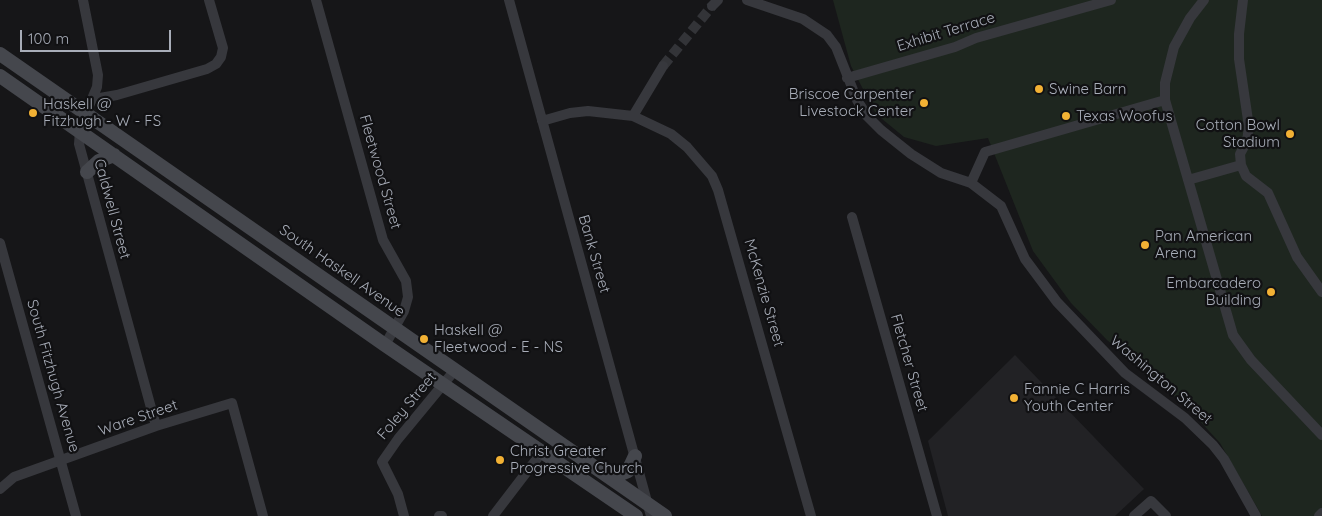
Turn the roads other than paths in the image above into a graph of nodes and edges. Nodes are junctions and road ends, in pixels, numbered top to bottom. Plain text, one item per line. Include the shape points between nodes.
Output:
1 (83, 0) edge
2 (209, 0) edge
3 (316, 0) edge
4 (509, 0) edge
5 (746, 0) edge
6 (1111, 0) edge
7 (1204, 0) edge
8 (1243, 0) edge
9 (0, 54) edge
10 (663, 66) tunnel mouth
11 (0, 76) edge
12 (847, 78) junction
13 (94, 99) junction
14 (1165, 100) junction
15 (86, 113) junction
16 (633, 116) junction
17 (542, 121) junction
18 (80, 131) junction
19 (114, 155) junction
20 (1242, 165) junction
21 (87, 172) junction
22 (1188, 180) junction
23 (971, 183) junction
24 (852, 217) dead end
25 (0, 244) edge
26 (1322, 292) edge
27 (396, 328) junction
28 (385, 344) junction
29 (455, 370) junction
30 (444, 385) junction
31 (156, 426) junction
32 (1322, 435) edge
33 (542, 452) junction
34 (635, 456) junction
35 (61, 460) junction
36 (611, 478) junction
37 (0, 489) edge
38 (649, 510) edge
39 (1322, 513) edge
40 (76, 516) edge
41 (263, 516) edge
42 (404, 516) edge
43 (493, 516) edge
44 (636, 516) edge
45 (665, 516) edge
46 (811, 516) edge
47 (937, 516) edge
48 (1134, 516) edge
49 (1166, 516) edge
50 (1256, 516) edge
51 (1319, 516) edge

1 - 13 street, Caldwell Street via 98,75
2 - 13 street via 224,48 216,64 207,70
3 - 27 street, Fleetwood Street via 383,240 406,281 408,297
4 - 17 street, Bank Street
5 - 12 street, Washington Street via 803,19 827,35 836,47
6 - 12 street, Exhibit Terrace
7 - 14 street via 1174,47 1165,84
8 - 20 street via 1238,34 1239,59 1250,127 1240,154
9 - 15 main road, South Haskell Avenue
10 - 16 street
11 - 18 main road
12 - 23 street, Washington Street via 867,116 886,134 941,173
13 - 15 street, Caldwell Street
14 - 22 street
14 - 23 street via 986,152
15 - 18 street, Caldwell Street
15 - 27 main road, South Haskell Avenue
16 - 17 street, McKenzie Street via 588,110
16 - 46 street, McKenzie Street via 671,134 712,176
17 - 34 street, Bank Street
18 - 19 main road
18 - 21 street, Caldwell Street via 79,144
19 - 21 main road via 99,161
19 - 28 main road
20 - 22 street
20 - 26 street via 1246,176 1268,193 1297,257
21 - 31 street, Caldwell Street
22 - 32 street via 1233,335 1251,360
23 - 50 street, Washington Street via 1001,206 1037,278 1082,330 1125,373 1184,418 1213,445
24 - 47 street, Fletcher Street
25 - 35 street, South Fitzhugh Avenue
27 - 28 street, Fleetwood Street
27 - 29 main road, South Haskell Avenue
28 - 30 main road
29 - 30 street, Foley Street
29 - 36 main road, South Haskell Avenue
30 - 33 main road
30 - 42 street, Foley Street via 398,438 382,462 398,494
31 - 35 street, Ware Street
31 - 41 street, Ware Street via 232,403
33 - 43 street
33 - 44 main road
34 - 36 main road via 628,471
34 - 38 street, Bank Street
35 - 37 street, Ware Street via 14,477
35 - 40 street, South Fitzhugh Avenue
36 - 38 main road, South Haskell Avenue
38 - 45 main road, South Haskell Avenue
39 - 51 street
48 - 49 street via 1151,501

